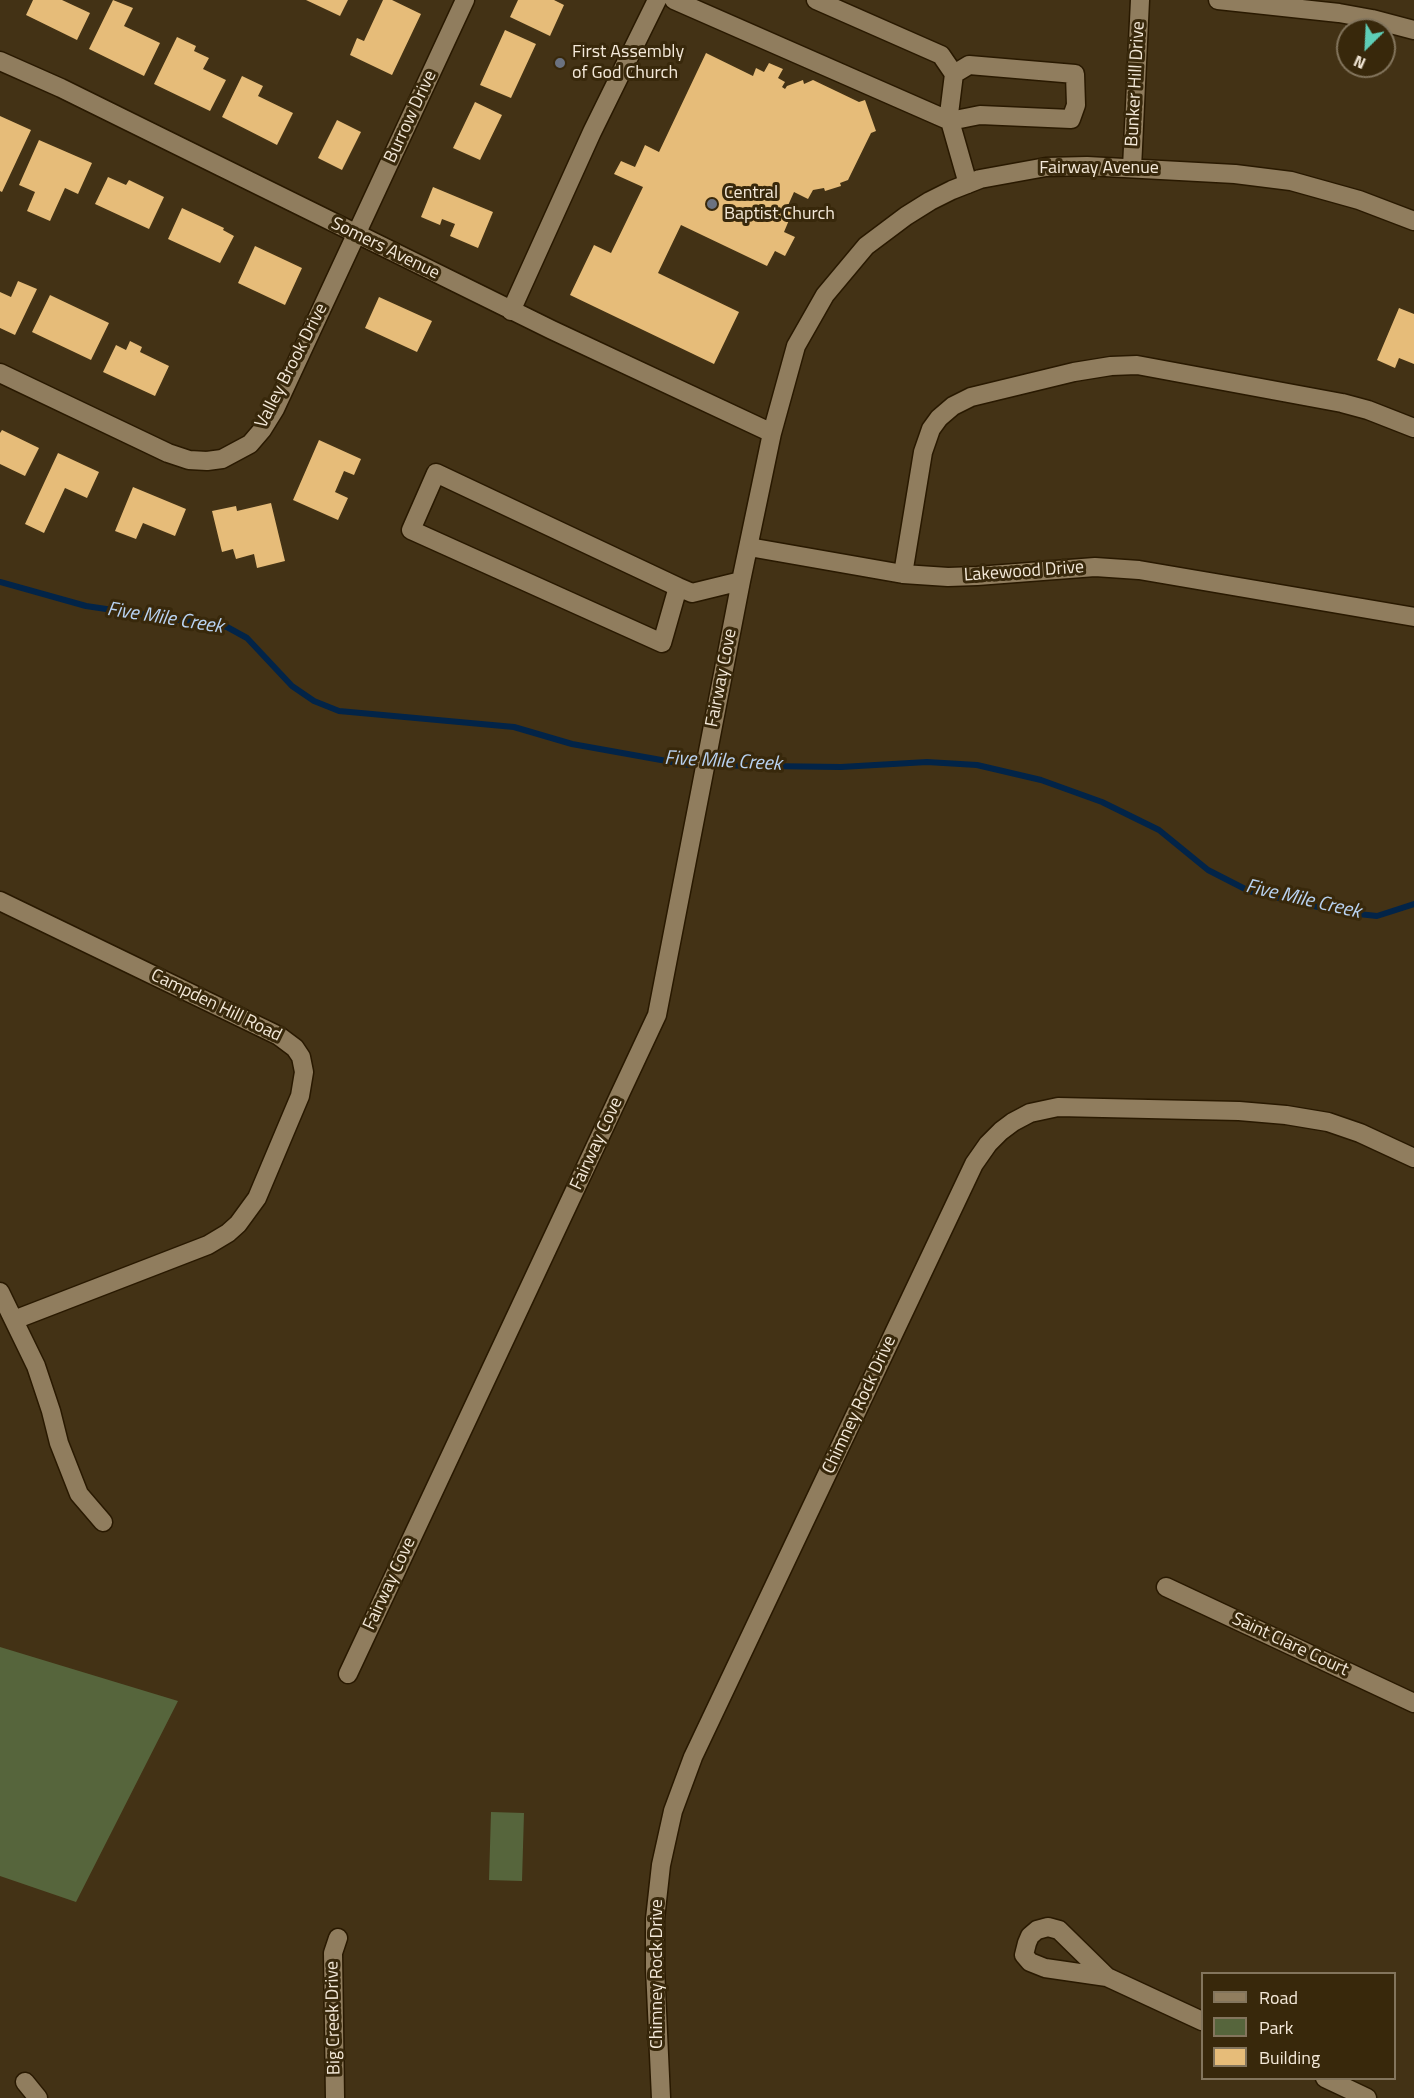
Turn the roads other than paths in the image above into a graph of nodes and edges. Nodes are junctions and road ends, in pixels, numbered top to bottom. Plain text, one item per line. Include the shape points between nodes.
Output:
1 (465, 0) edge
2 (657, 0) edge
3 (674, 0) edge
4 (816, 0) edge
5 (1140, 0) edge
6 (1218, 0) edge
7 (1414, 30) edge
8 (0, 61) edge
9 (954, 74) junction
10 (950, 121) junction
11 (1132, 168) junction
12 (968, 184) junction
13 (1414, 221) edge
14 (356, 234) junction
15 (512, 310) junction
16 (0, 374) edge
17 (1414, 428) edge
18 (772, 433) junction
19 (749, 547) junction
20 (903, 574) junction
21 (741, 581) junction
22 (678, 587) junction
23 (1414, 617) edge
24 (0, 901) edge
25 (1414, 1158) edge
26 (0, 1292) edge
27 (14, 1320) junction
28 (103, 1522) dead end
29 (1166, 1587) dead end
30 (348, 1674) dead end
31 (1414, 1703) edge
32 (338, 1938) dead end
33 (1107, 1977) dead end
34 (1201, 2020) edge
35 (1327, 2080) edge
36 (25, 2082) dead end
37 (38, 2098) edge
38 (335, 2098) edge
39 (660, 2098) edge
40 (1367, 2098) edge

1 - 14 street, Burrow Drive
2 - 15 street
3 - 10 street
4 - 9 street via 941,55
5 - 11 street, Bunker Hill Drive
6 - 7 street via 1340,13
8 - 14 street, Somers Avenue
9 - 10 street
9 - 10 street via 969,65 1075,74 1076,105 1071,119 980,115
10 - 12 street
11 - 12 street, Fairway Avenue via 1046,167 1007,172
11 - 13 street, Fairway Avenue via 1291,181
12 - 18 street, Fairway Avenue via 930,201 882,233 825,295 796,346
14 - 15 street, Somers Avenue
14 - 16 street, Valley Brook Drive via 275,409 250,444 222,459 189,460 168,453
15 - 18 street, Somers Avenue
17 - 20 street via 1342,403 1137,365 1074,372 971,397 939,418 923,452
18 - 19 street
19 - 20 street, Lakewood Drive
19 - 21 street
20 - 23 street, Lakewood Drive via 948,577 1095,567 1139,570
21 - 22 street via 692,593
21 - 30 street, Fairway Cove via 657,1015
22 - 22 street via 436,473 411,530 662,643
24 - 27 street, Campden Hill Road via 279,1036 301,1056 304,1072 300,1096 257,1198 228,1233 208,1245
25 - 39 street, Chimney Rock Drive via 1328,1122 1239,1111 1058,1107 1030,1113 988,1144 974,1164 708,1725 673,1811 655,1919
26 - 27 street
27 - 28 street via 36,1366 79,1494
29 - 31 street, Saint Clare Court
32 - 38 street, Big Creek Drive via 333,1953
33 - 34 street
35 - 40 street
36 - 37 street

